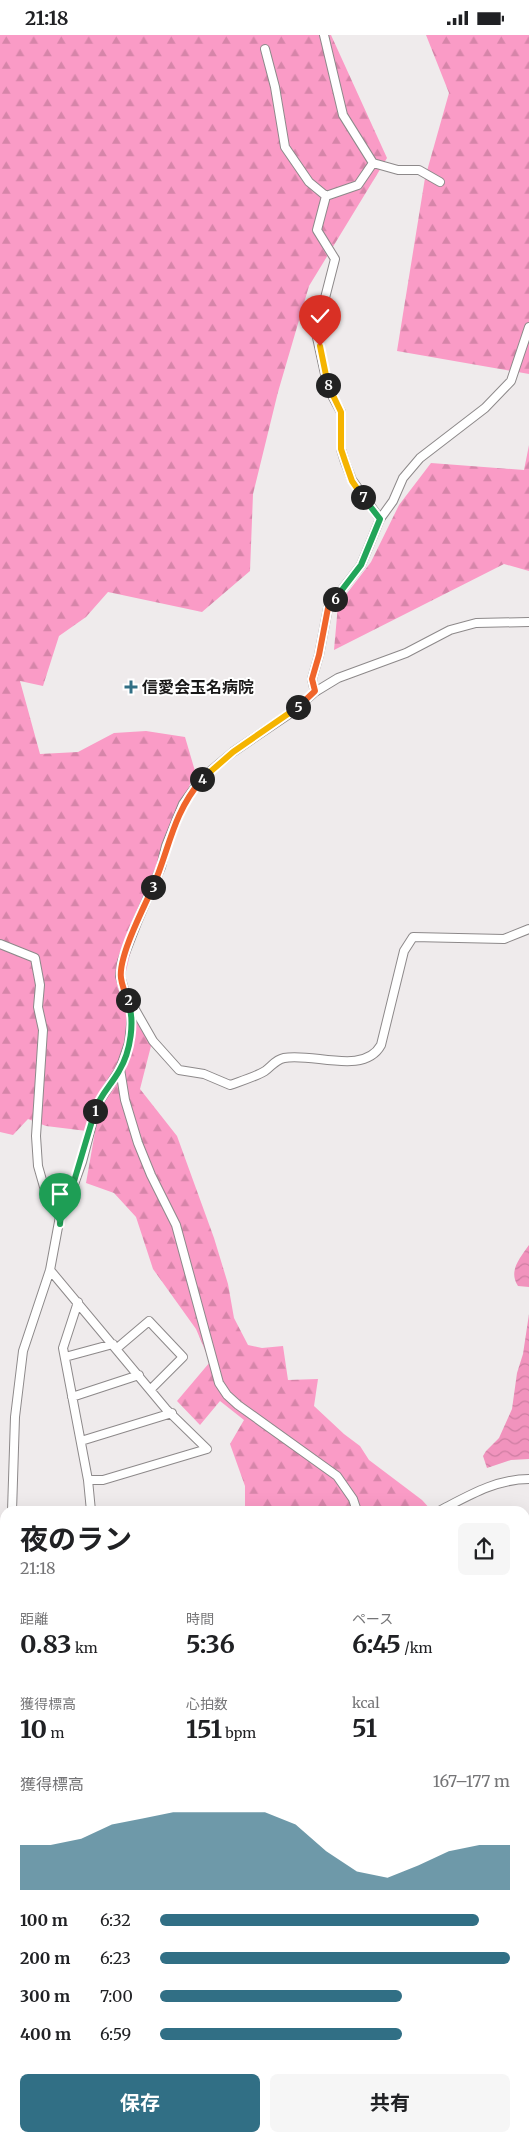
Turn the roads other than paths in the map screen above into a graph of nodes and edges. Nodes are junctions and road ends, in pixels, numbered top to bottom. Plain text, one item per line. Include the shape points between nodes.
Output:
1 (324, 35) edge
2 (264, 49) dead end
3 (373, 163) junction
4 (440, 183) dead end
5 (326, 196) junction
6 (529, 327) edge
7 (380, 519) junction
8 (529, 622) edge
9 (315, 691) junction
10 (529, 929) edge
11 (0, 945) edge
12 (124, 988) junction
13 (120, 1069) junction
14 (61, 1211) junction
15 (50, 1270) junction
16 (78, 1301) junction
17 (114, 1346) junction
18 (65, 1357) junction
19 (139, 1375) junction
20 (151, 1389) junction
21 (72, 1397) junction
22 (172, 1413) junction
23 (81, 1441) junction
24 (529, 1479) edge
25 (88, 1481) junction
26 (12, 1506) edge
27 (90, 1506) edge
28 (356, 1506) edge
29 (449, 1506) edge

1 - 3 street via 343,115
2 - 5 street via 275,87 285,147 309,182
3 - 4 street via 398,170 419,170
3 - 5 street via 358,185
5 - 7 street via 317,230 335,259 316,333 328,388 341,412 341,449 347,468 352,481
6 - 7 street via 511,381 484,408 420,458 403,478 393,501
7 - 9 street via 361,565 328,608 312,679
8 - 9 street via 476,623 450,630 406,653 338,678
9 - 12 street via 292,712 233,752 201,779 183,805 122,961 120,976
10 - 12 street via 504,939 413,937 404,951 376,1054 360,1061 331,1061 307,1056 284,1058 273,1062 266,1071 230,1085 204,1074 179,1070 145,1029
11 - 14 street via 35,958 43,1030 36,1127 38,1166 44,1187
12 - 13 street via 132,1016 129,1043
13 - 14 street via 97,1105 82,1161
13 - 28 street via 138,1143 176,1225 219,1383 238,1405 338,1477
14 - 15 street
15 - 16 street
15 - 26 street via 23,1351 19,1375
16 - 17 street
16 - 18 street via 63,1347
17 - 18 street
17 - 19 street
17 - 20 street via 148,1321 182,1357
18 - 21 street
19 - 20 street
19 - 21 street
20 - 22 street
21 - 23 street
22 - 23 street
22 - 25 street via 207,1449
23 - 25 street
24 - 29 street via 494,1484
25 - 27 street

